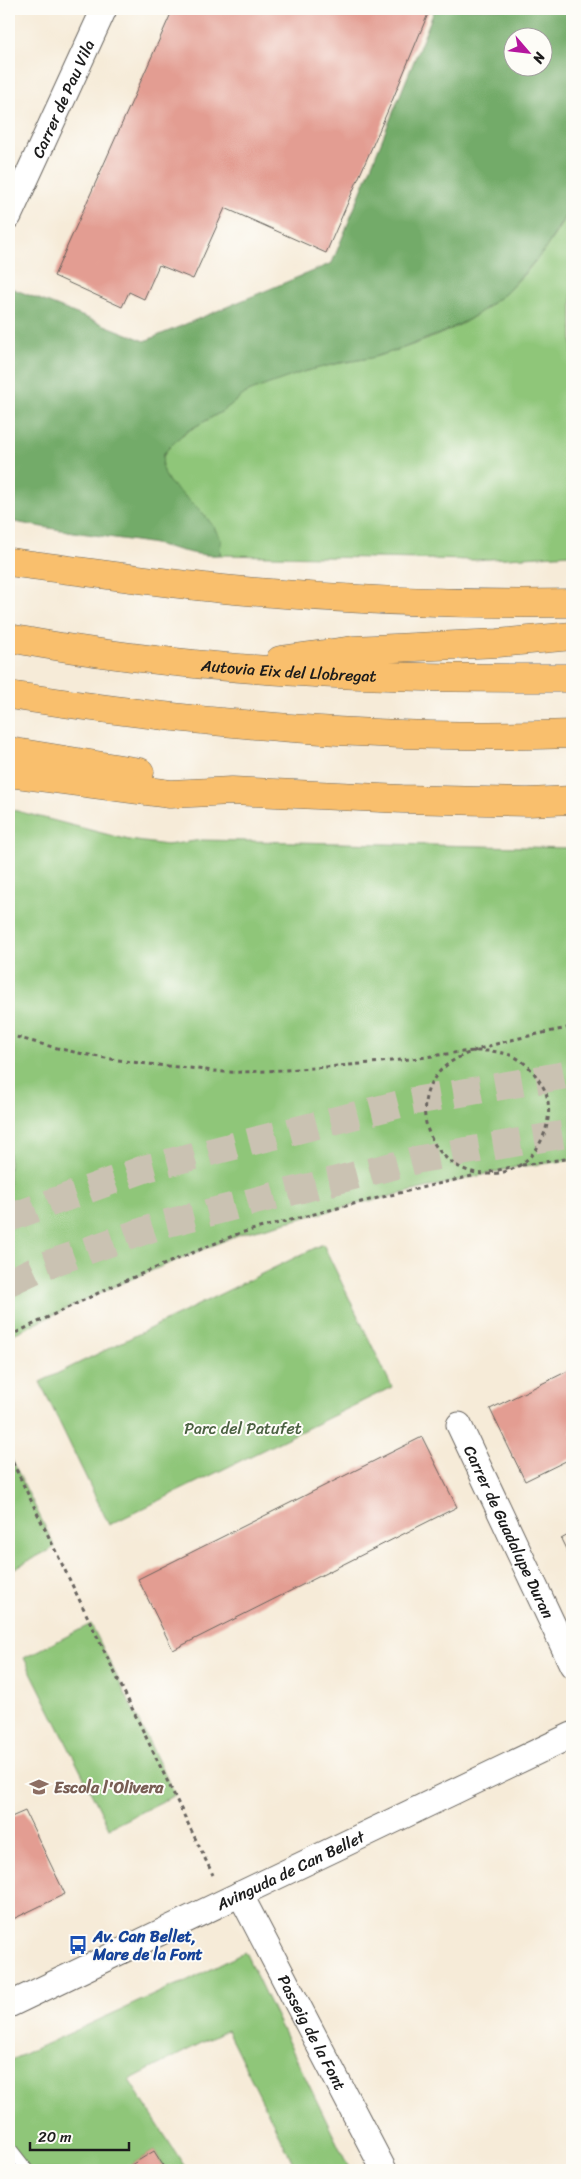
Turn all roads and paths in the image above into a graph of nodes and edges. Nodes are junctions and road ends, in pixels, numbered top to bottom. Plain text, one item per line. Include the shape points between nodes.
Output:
1 (104, 9) edge
2 (9, 216) edge
3 (9, 562) edge
4 (572, 603) edge
5 (572, 636) edge
6 (9, 638) edge
7 (224, 668) junction
8 (572, 678) edge
9 (9, 695) edge
10 (572, 734) edge
11 (9, 750) edge
12 (9, 773) edge
13 (232, 791) junction
14 (572, 800) edge
15 (572, 1027) edge
16 (9, 1035) edge
17 (471, 1052) junction
18 (572, 1158) edge
19 (9, 1336) edge
20 (459, 1425) dead end
21 (9, 1455) edge
22 (572, 1665) edge
23 (572, 1735) edge
24 (233, 1898) junction
25 (9, 2005) edge
26 (9, 2147) edge
27 (26, 2170) edge
28 (384, 2170) edge

1 - 2 street, Carrer de Pau Vila
3 - 4 highway via 309,597 460,603
5 - 7 highway via 353,650
6 - 7 highway, Autovia Eix del Llobregat via 112,655
7 - 8 highway, Autovia Eix del Llobregat via 335,676
9 - 10 highway via 102,709 378,734
11 - 13 highway via 177,778
12 - 13 highway via 170,794
13 - 14 highway via 402,799
15 - 17 path
16 - 17 path via 84,1054 154,1065 238,1072 330,1067
17 - 17 path via 448,1064 433,1080 427,1094 425,1115 431,1141 444,1158 462,1170 499,1174 519,1166 532,1155 544,1136 549,1113 545,1092 530,1068 512,1055 492,1050
18 - 19 path via 517,1166 240,1233 117,1284
20 - 22 street, Carrer de Guadalupe Duran
21 - 24 path
23 - 24 street, Avinguda de Can Bellet
24 - 25 street, Avinguda de Can Bellet
24 - 28 street, Passeig de la Font
26 - 27 lane

